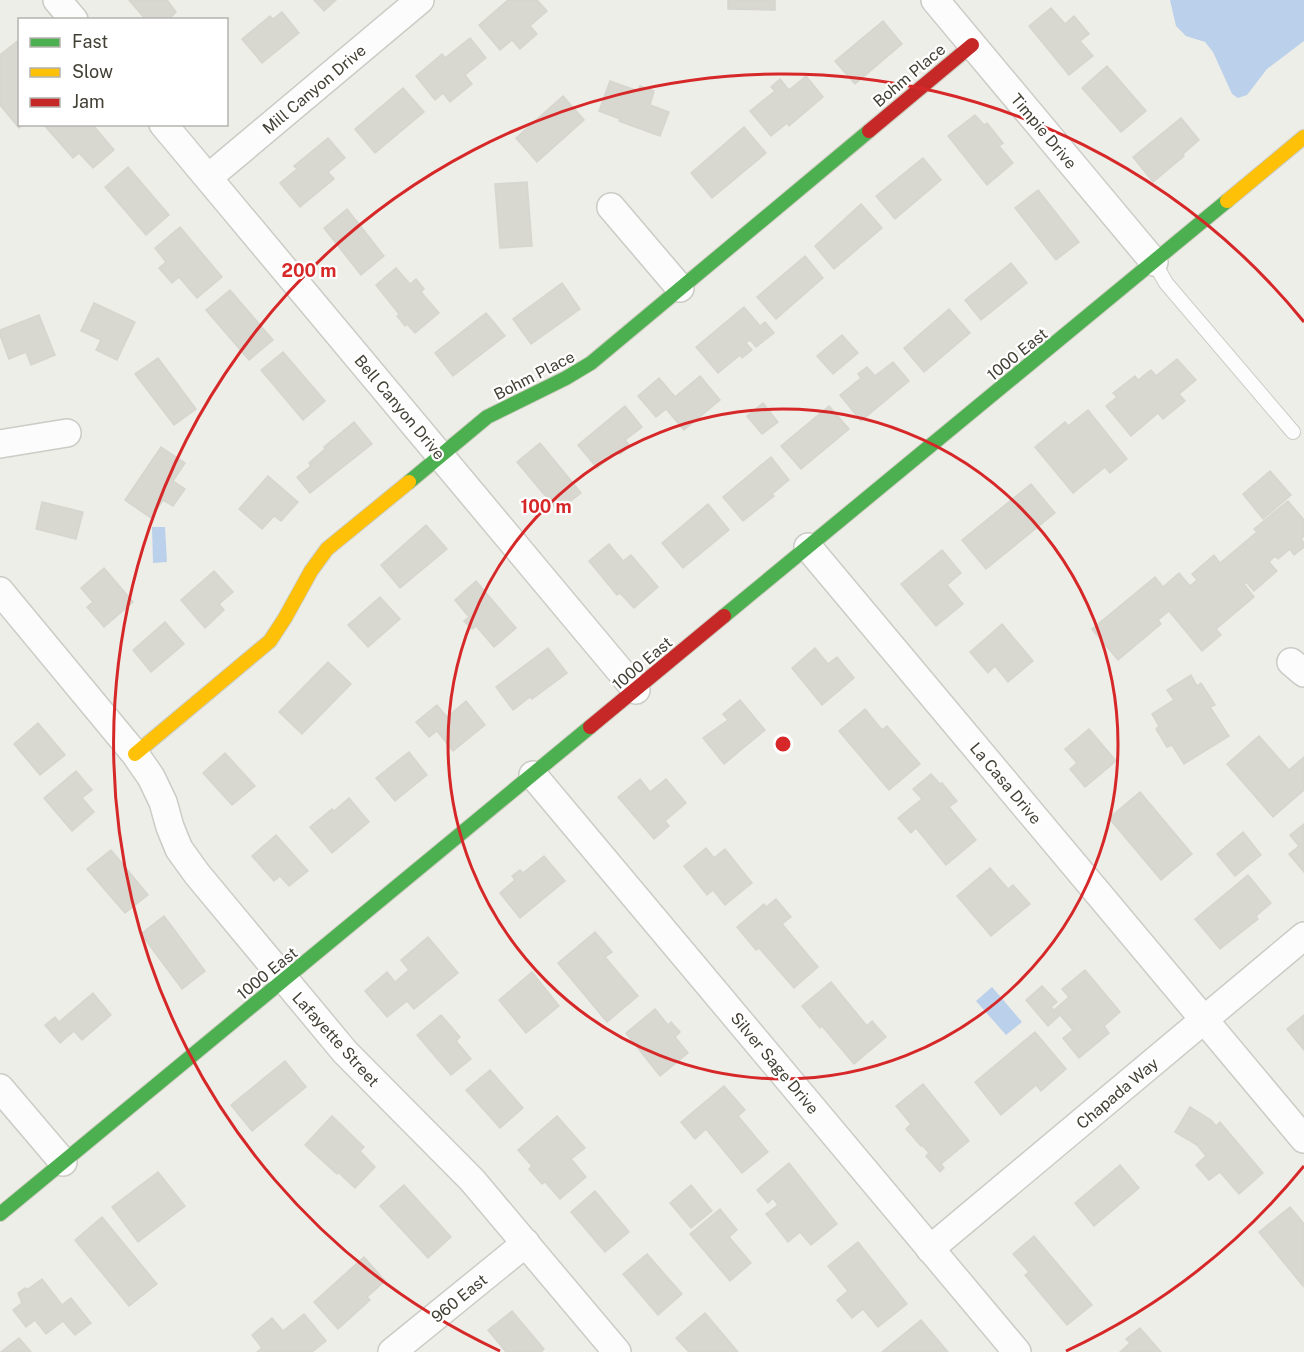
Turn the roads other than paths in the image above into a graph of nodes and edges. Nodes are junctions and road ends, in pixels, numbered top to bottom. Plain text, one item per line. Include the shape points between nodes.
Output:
1 (57, 0) edge
2 (420, 0) edge
3 (935, 0) edge
4 (72, 18) edge
5 (972, 45) junction
6 (166, 126) edge
7 (1304, 137) edge
8 (209, 177) junction
9 (612, 207) dead end
10 (1154, 262) junction
11 (680, 288) junction
12 (1293, 432) dead end
13 (67, 433) dead end
14 (0, 444) edge
15 (439, 455) junction
16 (808, 547) junction
17 (0, 591) edge
18 (636, 690) junction
19 (135, 754) junction
20 (533, 775) junction
21 (1304, 936) edge
22 (284, 981) junction
23 (1204, 1020) junction
24 (0, 1088) edge
25 (1304, 1139) edge
26 (63, 1162) junction
27 (0, 1214) edge
28 (526, 1243) junction
29 (930, 1249) junction
30 (392, 1352) edge
31 (617, 1352) edge
32 (1017, 1352) edge

1 - 4 street
2 - 8 street, Mill Canyon Drive
3 - 5 street, Timpie Drive
5 - 10 street, Timpie Drive
5 - 11 street, Bohm Place
6 - 8 street, Bell Canyon Drive
7 - 10 street, 1000 East
8 - 15 street, Bell Canyon Drive
9 - 11 street
10 - 12 lane via 1166,283
10 - 16 street, 1000 East
11 - 15 street, Bohm Place via 591,363 487,417
13 - 14 street
15 - 18 street, Bell Canyon Drive
15 - 19 street, Bohm Place via 327,549 313,565 284,624 270,641
16 - 18 street, 1000 East
16 - 23 street, La Casa Drive
17 - 19 street, Lafayette Street
18 - 20 street, 1000 East
19 - 22 street, Lafayette Street via 163,802 179,849
20 - 22 street, 1000 East
20 - 29 street, Silver Sage Drive
21 - 23 street, Chapada Way
22 - 26 street, 1000 East
22 - 28 street, Lafayette Street via 345,1052 472,1180
23 - 25 street, La Casa Drive
23 - 29 street, Chapada Way
24 - 26 street
26 - 27 street, 1000 East
28 - 30 street, 960 East
28 - 31 street, Lafayette Street
29 - 32 street, Silver Sage Drive

